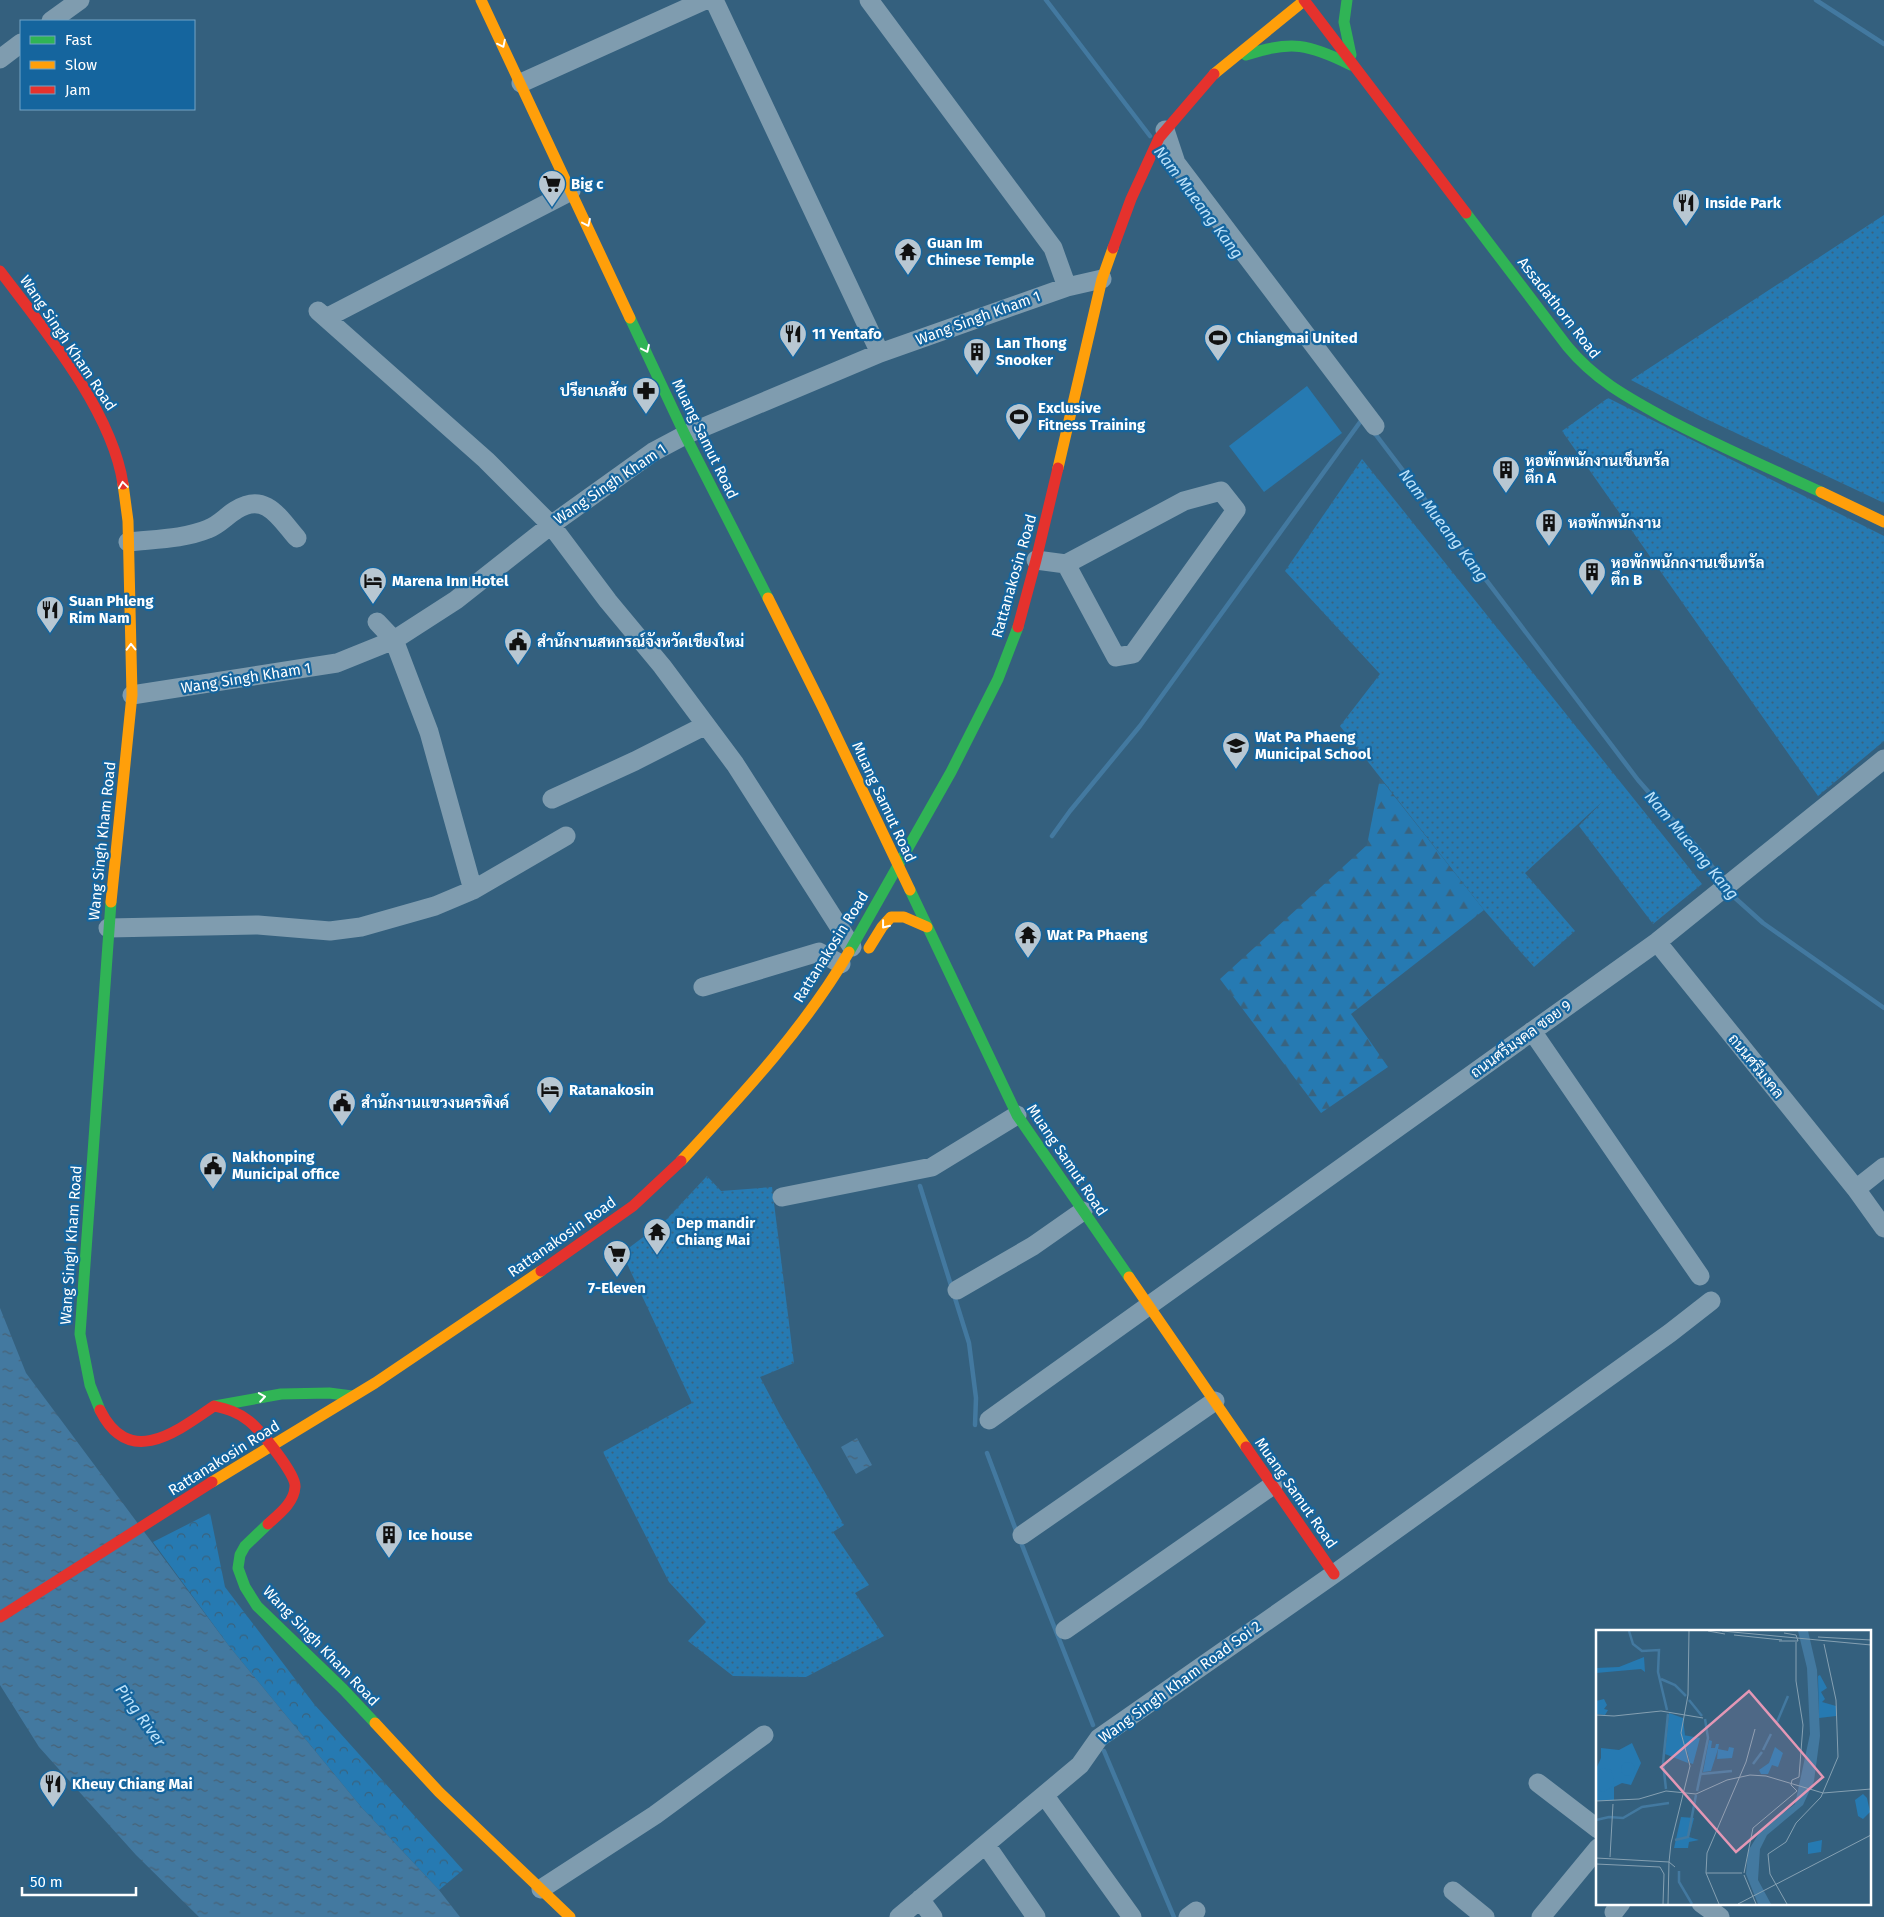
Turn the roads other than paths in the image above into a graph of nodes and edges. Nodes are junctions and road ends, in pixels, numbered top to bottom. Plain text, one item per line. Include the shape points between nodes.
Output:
1 (481, 0) edge
2 (705, 0) edge
3 (714, 0) edge
4 (869, 0) edge
5 (1305, 0) edge
6 (1347, 0) edge
7 (77, 1) edge
8 (52, 20) edge
9 (20, 44) edge
10 (0, 59) edge
11 (1223, 66) junction
12 (1356, 68) junction
13 (521, 83) junction
14 (1162, 134) junction
15 (572, 191) junction
16 (0, 271) edge
17 (1102, 279) junction
18 (1067, 287) junction
19 (880, 353) junction
20 (1375, 426) dead end
21 (685, 435) junction
22 (1884, 522) edge
23 (551, 525) junction
24 (297, 538) dead end
25 (128, 542) junction
26 (1036, 560) junction
27 (1066, 564) junction
28 (378, 622) dead end
29 (394, 640) junction
30 (132, 695) junction
31 (706, 725) junction
32 (1884, 759) edge
33 (552, 799) dead end
34 (566, 836) dead end
35 (898, 866) junction
36 (473, 890) junction
37 (927, 927) junction
38 (108, 928) junction
39 (1657, 942) junction
40 (858, 952) junction
41 (846, 968) junction
42 (703, 987) dead end
43 (1532, 1031) junction
44 (1017, 1115) junction
45 (1884, 1167) edge
46 (1856, 1189) junction
47 (782, 1197) dead end
48 (1083, 1211) junction
49 (1884, 1228) edge
50 (1700, 1276) dead end
51 (957, 1290) dead end
52 (1711, 1302) dead end
53 (1148, 1305) junction
54 (352, 1396) junction
55 (1214, 1401) junction
56 (214, 1406) junction
57 (989, 1420) dead end
58 (270, 1445) junction
59 (1273, 1486) junction
60 (1022, 1535) dead end
61 (1334, 1574) junction
62 (0, 1618) edge
63 (1065, 1630) dead end
64 (764, 1735) dead end
65 (1538, 1783) dead end
66 (1045, 1796) junction
67 (1596, 1827) edge
68 (986, 1845) junction
69 (1596, 1850) edge
70 (541, 1889) junction
71 (1453, 1891) dead end
72 (920, 1900) junction
73 (1702, 1904) edge
74 (570, 1917) edge
75 (899, 1917) edge
76 (933, 1917) edge
77 (1036, 1917) edge
78 (1132, 1917) edge
79 (1485, 1917) edge
80 (1541, 1917) edge
81 (1720, 1917) edge

1 -> 13 street, Muang Samut Road
2 - 13 street
3 - 19 street
4 - 18 street via 1053,248
5 - 11 street, Rattanakosin Road
5 - 12 street, Assadathorn Road
6 - 12 street via 1344,22
7 - 8 street
9 - 10 street
11 - 12 street via 1284,44 1314,48
11 - 14 street, Rattanakosin Road
12 - 22 street, Assadathorn Road via 1580,363 1614,389 1688,430
13 - 15 street, Muang Samut Road
14 - 17 street, Rattanakosin Road via 1133,194
14 - 20 street via 1176,163
15 -> 21 street, Muang Samut Road
15 - 23 street via 322,314 486,460
25 -> 16 street, Wang Singh Kham Road via 121,472 104,424 75,375
17 - 18 street, Wang Singh Kham 1
17 - 26 street, Rattanakosin Road
18 - 19 street, Wang Singh Kham 1
19 - 21 street, Wang Singh Kham 1
21 - 23 street, Wang Singh Kham 1 via 654,452
21 - 35 street, Muang Samut Road via 823,708
23 - 29 street, Wang Singh Kham 1 via 456,600
23 - 31 street
24 - 25 street via 268,506 257,504 245,505 206,530
30 -> 25 street, Wang Singh Kham Road
26 - 27 street
26 - 35 street, Rattanakosin Road via 1021,618 998,679
27 - 27 street via 1184,501 1221,491 1236,510 1132,654 1116,657
28 - 29 street
29 - 30 street, Wang Singh Kham 1 via 337,663
29 - 36 street via 429,732
30 - 38 street, Wang Singh Kham Road
31 - 33 street
31 - 40 street
32 - 39 street, ถนนศรีมงคล ซอย 9
34 - 36 street
35 - 37 street, Muang Samut Road
35 - 40 street, Rattanakosin Road
36 - 38 street via 435,906 361,927 330,931 258,925
37 -> 40 street via 903,916 893,916
37 - 44 street, Muang Samut Road
38 - 56 street, Wang Singh Kham Road via 80,1334 86,1375 98,1406 113,1430 123,1439 135,1442 147,1442 162,1436
39 - 43 street, ถนนศรีมงคล ซอย 9
39 - 46 street, ถนนศรีมงคล
40 - 41 street, Rattanakosin Road
41 - 42 street via 819,952
41 - 54 street, Rattanakosin Road via 758,1077 681,1162 633,1206 515,1289
43 - 50 street
43 - 53 street, ถนนศรีมงคล ซอย 9
44 - 47 street via 932,1167
44 - 48 street, Muang Samut Road
45 - 46 street
46 - 49 street, ถนนศรีมงคล
48 - 51 street via 1033,1246
48 - 53 street, Muang Samut Road
52 - 61 street, Wang Singh Kham Road Soi 2
53 - 55 street, Muang Samut Road
53 - 57 street, ถนนศรีมงคล ซอย 9
56 -> 54 street via 281,1394
54 - 58 street, Rattanakosin Road
55 - 59 street, Muang Samut Road
55 - 60 street
56 - 58 street, Wang Singh Kham Road via 241,1415
58 - 62 street, Rattanakosin Road
58 - 70 street, Wang Singh Kham Road via 296,1485 286,1507 245,1546 240,1555 238,1568 245,1587 257,1606 343,1690 439,1792
59 - 61 street, Muang Samut Road
59 - 63 street
61 - 66 street, Wang Singh Kham Road Soi 2 via 1099,1738 1080,1765
64 - 70 street via 655,1816
65 - 67 street
66 - 68 street, Wang Singh Kham Road Soi 2
66 - 78 street
68 - 72 street, Wang Singh Kham Road Soi 2
68 - 77 street
69 - 80 street
70 - 74 street, Wang Singh Kham Road
71 - 79 street
72 - 75 street, Wang Singh Kham Road Soi 2
72 - 76 street
73 - 81 street

